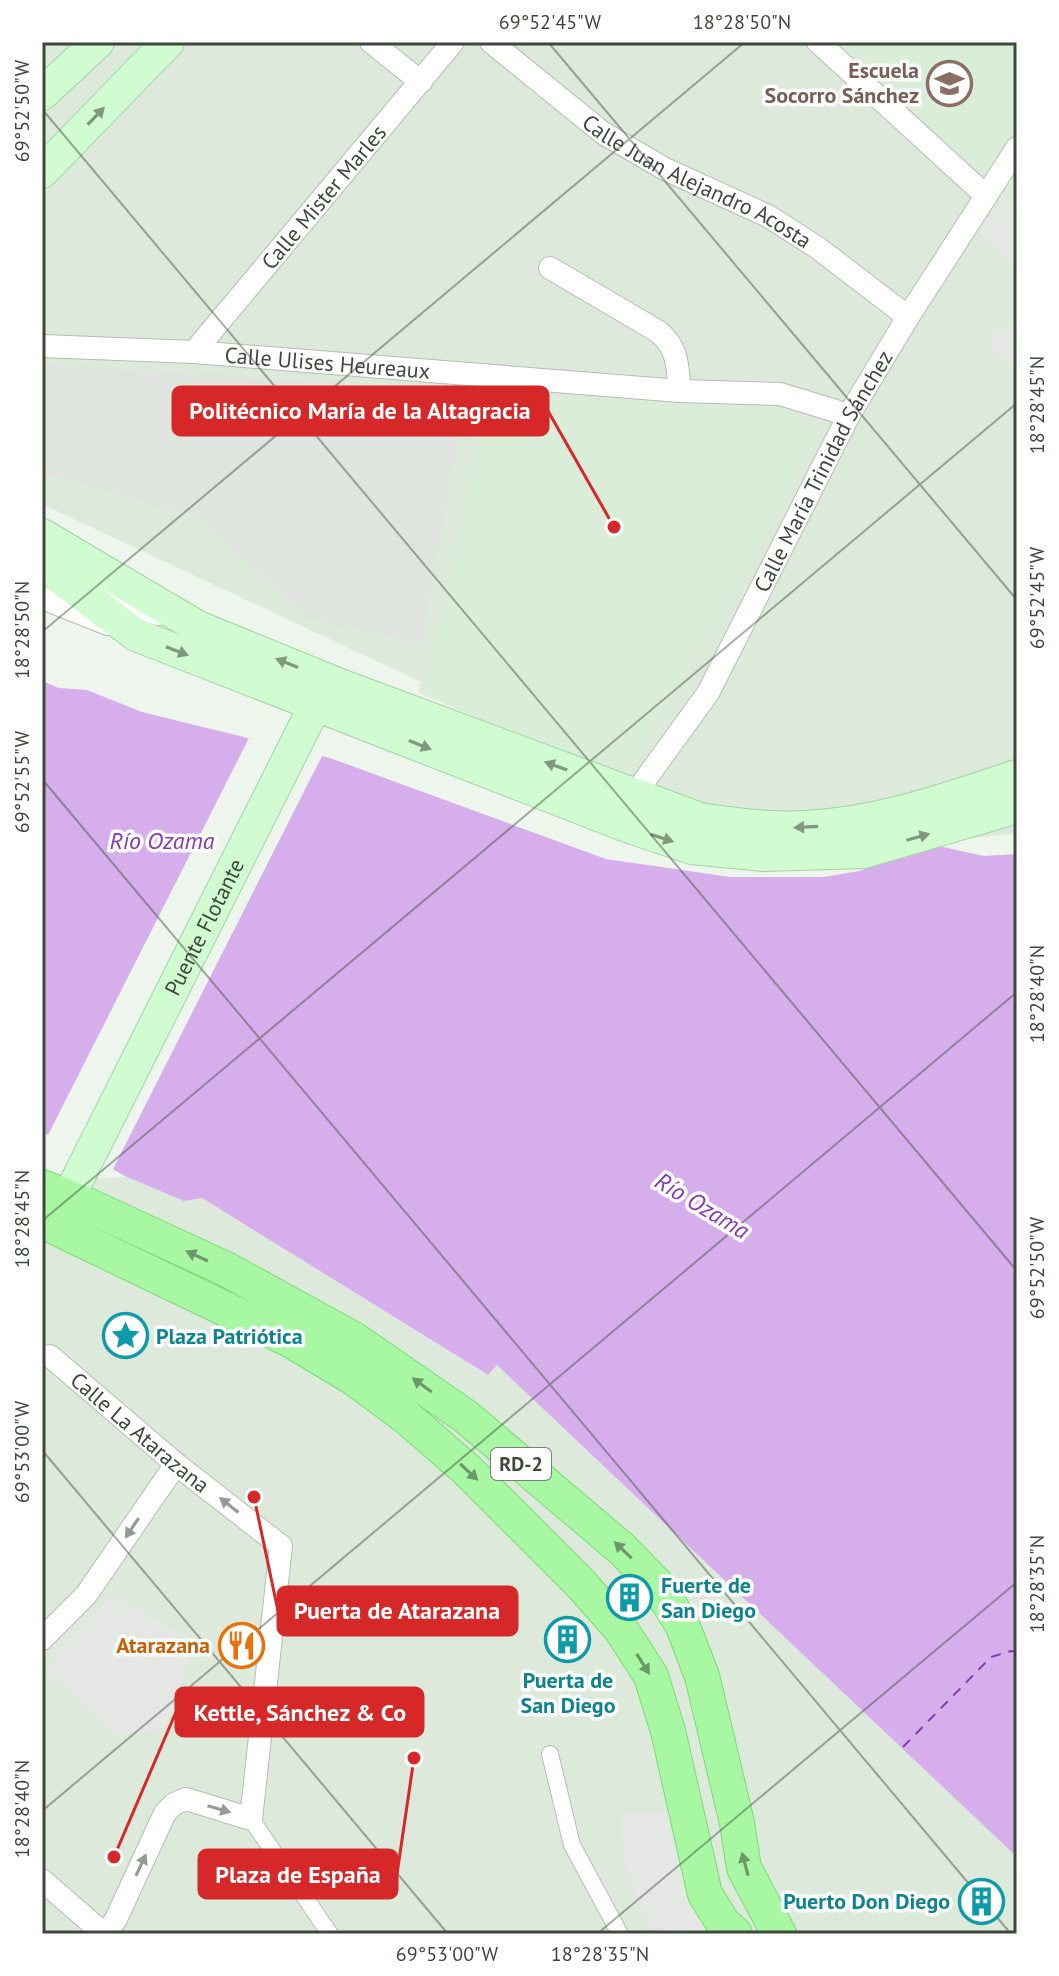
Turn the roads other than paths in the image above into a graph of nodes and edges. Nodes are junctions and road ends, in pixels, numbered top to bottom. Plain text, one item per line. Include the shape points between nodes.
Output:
1 (98, 42) edge
2 (168, 42) edge
3 (371, 42) edge
4 (453, 42) edge
5 (491, 42) edge
6 (818, 42) edge
7 (421, 82) junction
8 (42, 94) edge
9 (1017, 148) edge
10 (42, 172) edge
11 (985, 195) junction
12 (550, 268) dead end
13 (908, 317) junction
14 (42, 346) edge
15 (194, 352) junction
16 (680, 391) junction
17 (849, 415) junction
18 (42, 535) edge
19 (47, 579) edge
20 (198, 627) junction
21 (322, 692) junction
22 (1017, 776) edge
23 (634, 795) junction
24 (1017, 807) edge
25 (57, 1201) edge
26 (50, 1356) dead end
27 (176, 1464) junction
28 (42, 1639) edge
29 (550, 1754) dead end
30 (251, 1819) junction
31 (42, 1880) edge
32 (105, 1934) edge
33 (330, 1934) edge
34 (620, 1934) edge
35 (735, 1934) edge
36 (779, 1934) edge

1 - 8 main road
10 -> 2 main road
3 - 7 street
4 - 7 street, Calle Mister Marles
5 - 13 street, Calle Juan Alejandro Acosta via 603,133 665,169 768,216
6 - 11 street
7 - 15 street, Calle Mister Marles
9 - 11 street, Calle María Trinidad Sánchez
11 - 13 street, Calle María Trinidad Sánchez
12 - 16 street via 670,342
13 - 17 street, Calle María Trinidad Sánchez
14 - 15 street, Calle Ulises Heureaux
15 - 16 street, Calle Ulises Heureaux
16 - 17 street, Calle Ulises Heureaux via 780,394
17 - 23 street, Calle María Trinidad Sánchez via 708,693
18 - 20 main road
19 - 20 street
19 -> 21 main road via 136,635
21 -> 20 main road
23 -> 21 main road
21 -> 24 main road via 624,825 692,848 764,855 864,852
21 - 25 main road, Puente Flotante
22 -> 23 main road via 911,811 803,828 700,819
25 -> 35 main road, RD-2 via 106,1250 292,1341 355,1379 466,1469 580,1583 620,1628 651,1676 705,1894
36 -> 25 main road, RD-2 via 744,1868 702,1676 682,1624 657,1585 622,1549 465,1416 355,1340 226,1269
26 - 27 street, Calle La Atarazana
27 -> 28 street via 86,1595
30 -> 27 street, Calle La Atarazana via 281,1546
29 - 34 street via 572,1845
32 -> 30 street via 174,1804 186,1799
30 - 33 street
31 - 32 street

